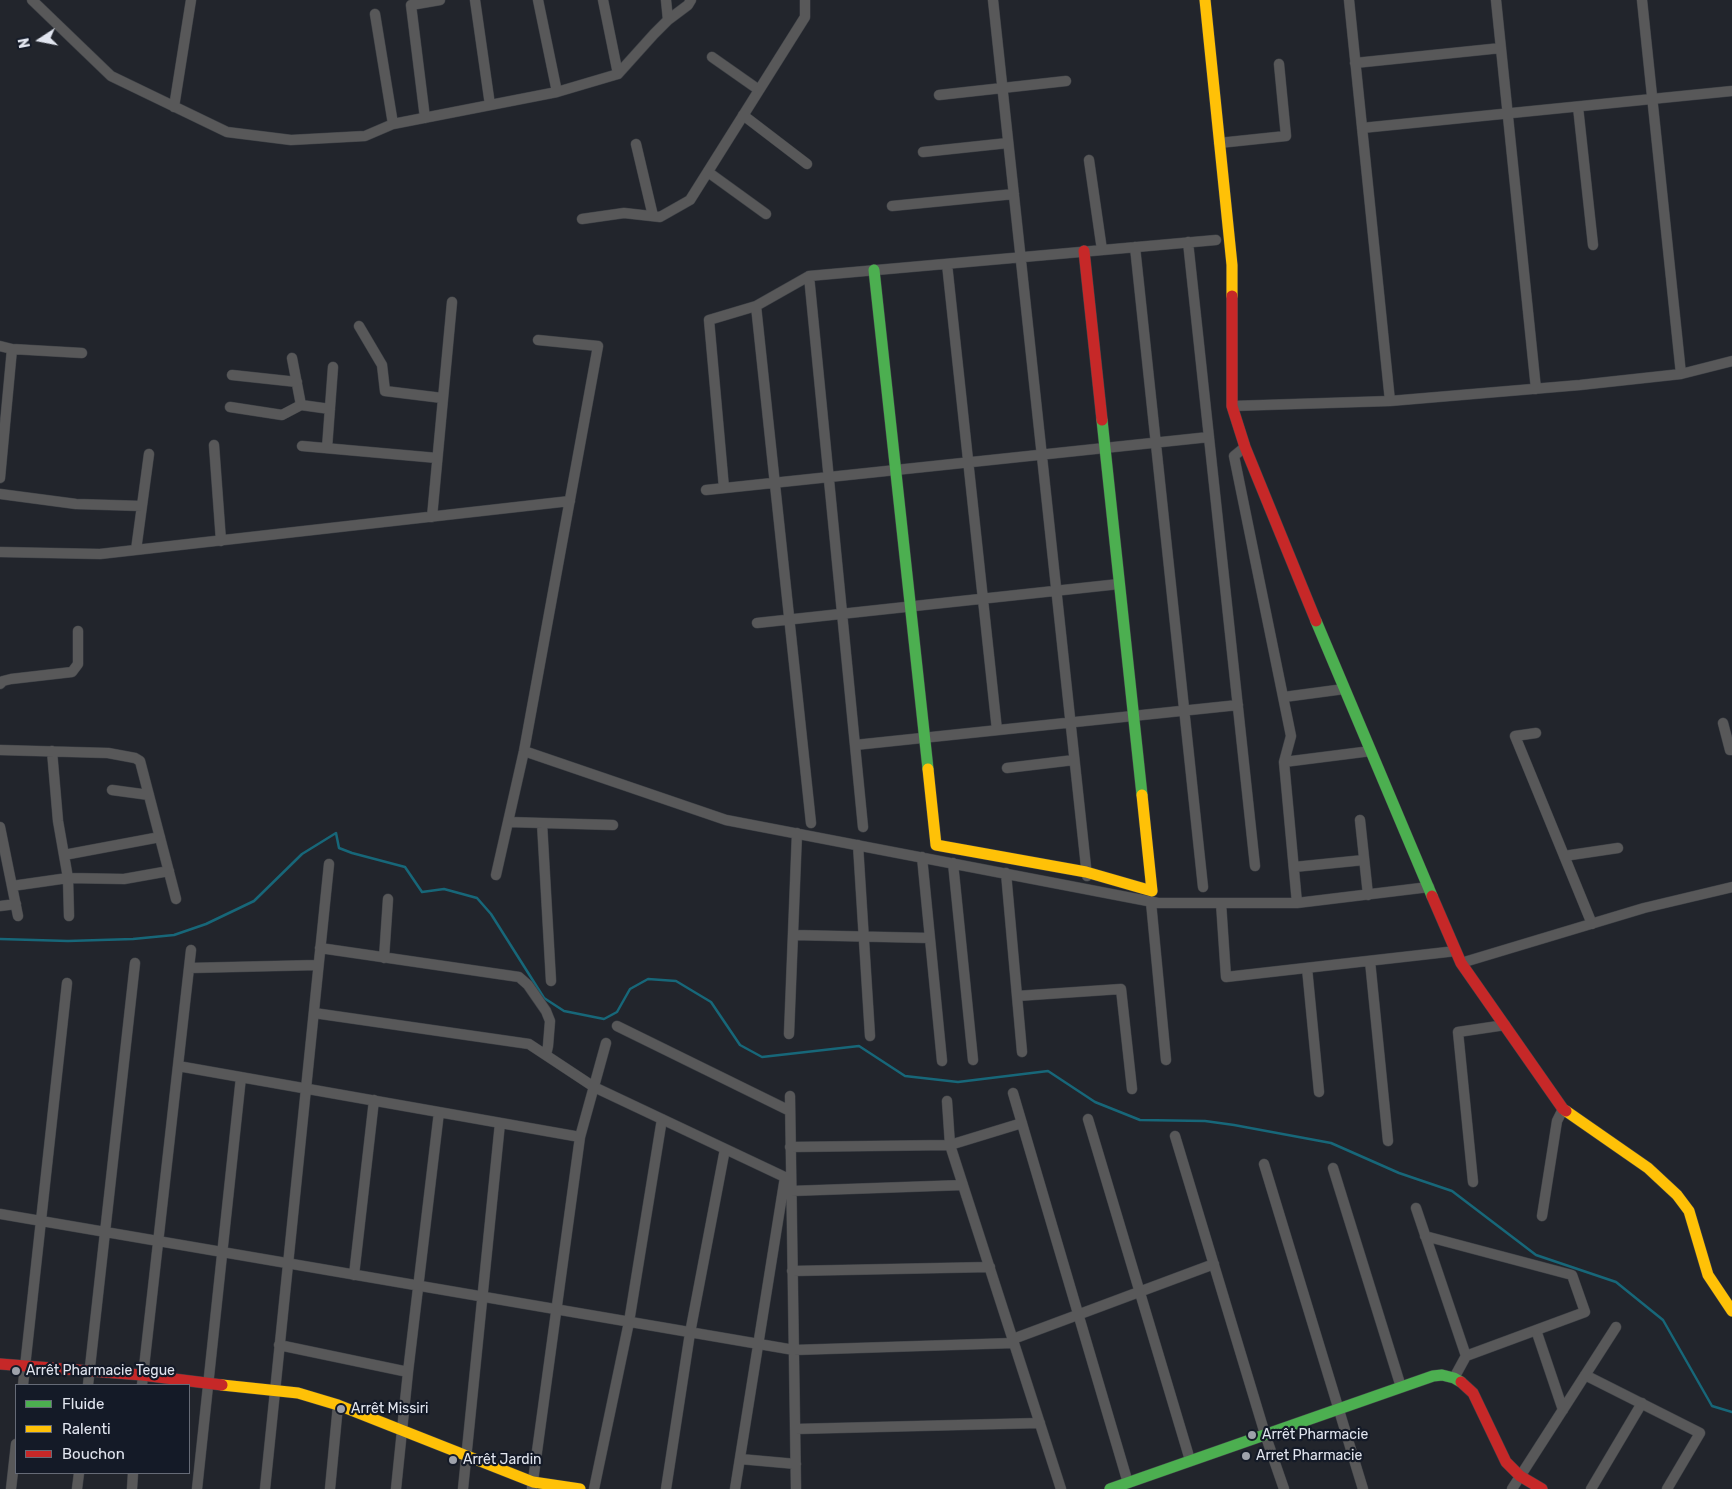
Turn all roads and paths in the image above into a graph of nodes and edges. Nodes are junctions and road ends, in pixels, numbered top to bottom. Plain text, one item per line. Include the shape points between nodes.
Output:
1 (32, 0) edge
2 (191, 0) edge
3 (440, 0) edge
4 (475, 0) edge
5 (538, 0) edge
6 (603, 0) edge
7 (666, 0) edge
8 (691, 0) edge
9 (805, 0) edge
10 (993, 0) edge
11 (1205, 0) edge
12 (1348, 0) edge
13 (1496, 0) edge
14 (1642, 0) edge
15 (375, 14) dead end
16 (668, 20) junction
17 (1501, 48) junction
18 (712, 57) dead end
19 (1355, 63) junction
20 (1279, 64) dead end
21 (618, 74) junction
22 (1066, 81) dead end
23 (1002, 88) junction
24 (759, 90) junction
25 (1732, 91) edge
26 (557, 92) junction
27 (939, 95) dead end
28 (1652, 99) junction
29 (490, 105) junction
30 (1578, 106) junction
31 (174, 107) junction
32 (1508, 114) junction
33 (743, 115) junction
34 (425, 118) junction
35 (393, 124) junction
36 (1362, 128) junction
37 (1008, 143) junction
38 (1219, 143) junction
39 (636, 144) dead end
40 (923, 152) dead end
41 (1089, 160) dead end
42 (807, 164) dead end
43 (708, 172) junction
44 (1014, 194) junction
45 (892, 206) dead end
46 (766, 214) dead end
47 (653, 216) junction
48 (582, 219) dead end
49 (1216, 240) dead end
50 (1188, 242) junction
51 (1593, 245) dead end
52 (1134, 247) junction
53 (1102, 250) junction
54 (1084, 252) junction
55 (1021, 257) junction
56 (947, 264) junction
57 (874, 270) junction
58 (809, 276) junction
59 (452, 302) dead end
60 (756, 306) junction
61 (359, 326) dead end
62 (538, 340) dead end
63 (0, 346) edge
64 (12, 349) junction
65 (82, 353) dead end
66 (292, 358) dead end
67 (1732, 361) edge
68 (333, 368) dead end
69 (1681, 374) junction
70 (232, 375) dead end
71 (297, 382) junction
72 (1536, 389) junction
73 (442, 398) junction
74 (1390, 401) junction
75 (301, 405) junction
76 (1232, 406) junction
77 (230, 407) dead end
78 (330, 409) junction
79 (1209, 437) junction
80 (1155, 443) junction
81 (214, 446) dead end
82 (302, 446) dead end
83 (1245, 447) junction
84 (327, 448) junction
85 (1105, 448) junction
86 (149, 454) dead end
87 (1042, 455) junction
88 (437, 458) junction
89 (968, 462) junction
90 (896, 470) junction
91 (828, 477) junction
92 (0, 478) edge
93 (775, 483) junction
94 (724, 488) junction
95 (706, 490) dead end
96 (0, 494) edge
97 (570, 501) junction
98 (142, 506) junction
99 (432, 517) junction
100 (221, 540) junction
101 (136, 550) junction
102 (0, 552) edge
103 (1120, 584) junction
104 (1056, 591) junction
105 (983, 599) junction
106 (910, 606) junction
107 (842, 614) junction
108 (789, 619) junction
109 (757, 623) dead end
110 (78, 631) dead end
111 (0, 684) edge
112 (1344, 689) junction
113 (1284, 697) junction
114 (1238, 705) junction
115 (1184, 710) junction
116 (1134, 716) junction
117 (1070, 722) junction
118 (1723, 723) dead end
119 (997, 730) junction
120 (1536, 733) dead end
121 (924, 738) junction
122 (855, 745) junction
123 (0, 750) edge
124 (1732, 750) edge
125 (52, 751) junction
126 (524, 751) junction
127 (1370, 751) junction
128 (1074, 760) junction
129 (1284, 762) junction
130 (1007, 768) dead end
131 (112, 790) dead end
132 (149, 795) junction
133 (1360, 820) dead end
134 (508, 822) junction
135 (542, 823) junction
136 (811, 823) dead end
137 (613, 825) dead end
138 (0, 827) edge
139 (863, 827) dead end
140 (797, 834) junction
141 (160, 837) junction
142 (858, 845) junction
143 (1618, 848) dead end
144 (64, 855) junction
145 (1564, 856) junction
146 (922, 857) junction
147 (1364, 860) junction
148 (953, 863) junction
149 (329, 864) dead end
150 (1255, 866) dead end
151 (1294, 867) junction
152 (169, 871) junction
153 (1086, 872) junction
154 (1006, 873) junction
155 (496, 875) dead end
156 (68, 878) junction
157 (12, 886) junction
158 (1203, 887) dead end
159 (1429, 887) junction
160 (1732, 887) edge
161 (1088, 889) junction
162 (1368, 895) junction
163 (176, 900) dead end
164 (388, 900) dead end
165 (1151, 902) junction
166 (1221, 903) junction
167 (1297, 903) junction
168 (16, 904) junction
169 (0, 906) edge
170 (18, 916) dead end
171 (69, 916) dead end
172 (1592, 924) junction
173 (793, 934) junction
174 (864, 936) junction
175 (930, 938) junction
176 (320, 948) junction
177 (191, 950) dead end
178 (1456, 951) junction
179 (384, 958) junction
180 (1370, 961) junction
181 (135, 963) dead end
182 (1461, 963) junction
183 (318, 966) junction
184 (189, 968) junction
185 (1307, 968) junction
186 (551, 981) dead end
187 (67, 983) dead end
188 (1017, 996) junction
189 (314, 1013) junction
190 (1505, 1025) junction
191 (617, 1026) dead end
192 (789, 1034) dead end
193 (870, 1036) dead end
194 (606, 1043) dead end
195 (1022, 1052) dead end
196 (546, 1055) junction
197 (972, 1060) dead end
198 (1166, 1060) dead end
199 (942, 1061) dead end
200 (178, 1066) junction
201 (241, 1077) junction
202 (594, 1087) junction
203 (306, 1088) junction
204 (1132, 1088) dead end
205 (1319, 1092) dead end
206 (1013, 1093) dead end
207 (790, 1096) dead end
208 (374, 1100) junction
209 (947, 1101) dead end
210 (1563, 1109) junction
211 (790, 1111) junction
212 (438, 1112) junction
213 (662, 1119) junction
214 (1088, 1119) dead end
215 (500, 1123) junction
216 (1022, 1123) junction
217 (1175, 1136) dead end
218 (580, 1137) junction
219 (1388, 1141) dead end
220 (950, 1145) junction
221 (790, 1147) junction
222 (725, 1149) junction
223 (1264, 1164) dead end
224 (1333, 1168) dead end
225 (1473, 1182) dead end
226 (789, 1183) junction
227 (963, 1185) junction
228 (1416, 1208) dead end
229 (0, 1214) edge
230 (1542, 1216) dead end
231 (41, 1221) junction
232 (105, 1232) junction
233 (1425, 1236) junction
234 (158, 1241) junction
235 (223, 1253) junction
236 (288, 1264) junction
237 (1214, 1264) junction
238 (990, 1267) junction
239 (792, 1270) junction
240 (354, 1275) junction
241 (418, 1286) junction
242 (1139, 1292) junction
243 (482, 1297) junction
244 (556, 1310) junction
245 (1732, 1311) edge
246 (1078, 1314) junction
247 (630, 1322) junction
248 (1616, 1327) dead end
249 (1536, 1330) junction
250 (690, 1333) junction
251 (1014, 1341) junction
252 (758, 1344) junction
253 (280, 1345) junction
254 (794, 1350) junction
255 (1466, 1356) junction
256 (0, 1364) edge
257 (25, 1366) junction
258 (90, 1371) junction
259 (408, 1372) junction
260 (1585, 1376) junction
261 (1454, 1378) junction
262 (142, 1380) edge
263 (23, 1384) edge
264 (88, 1384) edge
265 (208, 1384) junction
266 (1401, 1388) junction
267 (275, 1391) junction
268 (1642, 1403) junction
269 (338, 1404) junction
270 (1339, 1409) junction
271 (1563, 1410) junction
272 (1040, 1423) junction
273 (795, 1429) junction
274 (402, 1430) junction
275 (1265, 1434) junction
276 (15, 1453) edge
277 (466, 1456) junction
278 (740, 1459) junction
279 (1190, 1460) junction
280 (796, 1464) junction
281 (79, 1474) edge
282 (133, 1474) edge
283 (1520, 1476) junction
284 (1128, 1483) junction
285 (532, 1486) edge
286 (11, 1489) edge
287 (77, 1489) edge
288 (132, 1489) edge
289 (197, 1489) edge
290 (265, 1489) edge
291 (330, 1489) edge
292 (396, 1489) edge
293 (463, 1489) edge
294 (580, 1489) edge
295 (594, 1489) edge
296 (666, 1489) edge
297 (735, 1489) edge
298 (796, 1489) edge
299 (1061, 1489) edge
300 (1110, 1489) edge
301 (1284, 1489) edge
302 (1363, 1489) edge
303 (1512, 1489) edge
304 (1542, 1489) edge
305 (1591, 1489) edge
306 (1667, 1489) edge

1 - 31 street via 110,76
2 - 31 street
3 - 34 street via 411,4
4 - 29 street
5 - 26 street
6 - 21 street
7 - 16 street
8 - 16 street
9 - 24 street via 804,18
10 - 23 street
11 - 38 street
12 - 19 street
13 - 17 street
14 - 28 street
15 - 35 street
16 - 21 street
17 - 19 street
17 - 32 street
18 - 24 street
19 - 36 street
20 - 38 street via 1286,136
21 - 26 street
22 - 23 street
23 - 27 street
23 - 37 street
24 - 33 street
25 - 28 street
26 - 29 street
28 - 30 street
28 - 69 street
29 - 34 street
30 - 32 street
30 - 51 street
31 - 35 street via 227,132 291,140 365,136
32 - 36 street
32 - 72 street
33 - 42 street
33 - 43 street
34 - 35 street
36 - 74 street
37 - 40 street
37 - 44 street
38 - 76 street via 1232,265
39 - 47 street
41 - 53 street
43 - 46 street
43 - 47 street via 690,200 660,217
44 - 45 street
44 - 55 street
47 - 48 street via 624,214
49 - 50 street
50 - 52 street
50 - 79 street
52 - 53 street
52 - 80 street
53 - 54 street
54 - 55 street
54 - 85 street
55 - 56 street
55 - 87 street
56 - 57 street
56 - 89 street
57 - 58 street
57 - 90 street
58 - 60 street
58 - 91 street
59 - 73 street
60 - 93 street
60 - 94 street via 709,320
61 - 73 street via 382,366 385,391
62 - 97 street via 598,346
63 - 64 street
64 - 65 street
64 - 92 street
66 - 71 street
67 - 69 street
68 - 78 street
69 - 72 street
70 - 71 street
71 - 75 street
72 - 74 street
73 - 88 street
74 - 76 street
75 - 77 street via 282,415
75 - 78 street
76 - 83 street
78 - 84 street
79 - 80 street
79 - 114 street
80 - 85 street
80 - 115 street
81 - 100 street
82 - 84 street
83 - 112 street
83 - 113 street via 1234,456
84 - 88 street
85 - 87 street
85 - 103 street
86 - 98 street
87 - 89 street
87 - 104 street
88 - 99 street
89 - 90 street
89 - 105 street
90 - 91 street
90 - 106 street
91 - 93 street
91 - 107 street
93 - 94 street
93 - 108 street
94 - 95 street
96 - 98 street via 76,504
97 - 99 street
97 - 126 street
98 - 101 street
99 - 100 street
100 - 101 street
101 - 102 street via 100,554
103 - 104 street
103 - 116 street
104 - 105 street
104 - 117 street
105 - 106 street
105 - 119 street
106 - 107 street
106 - 121 street
107 - 108 street
107 - 122 street
108 - 109 street
108 - 136 street
110 - 111 street via 78,664 72,672 11,679
112 - 113 street
112 - 127 street
113 - 129 street via 1291,736
114 - 115 street
114 - 150 street
115 - 116 street
115 - 158 street
116 - 117 street
116 - 153 street via 1152,890
117 - 119 street
117 - 128 street
118 - 124 street
119 - 121 street
120 - 145 street via 1515,736
121 - 122 street
121 - 153 street via 936,845
122 - 139 street
123 - 125 street
125 - 132 street via 108,753 135,758 140,761
125 - 144 street
126 - 134 street
126 - 140 street via 726,820
127 - 129 street
127 - 159 street
128 - 130 street
128 - 153 street
129 - 151 street
131 - 132 street
132 - 141 street
133 - 147 street
134 - 135 street
134 - 155 street
135 - 137 street
135 - 186 street
138 - 157 street
140 - 142 street
140 - 173 street
141 - 144 street
141 - 152 street
142 - 146 street
142 - 174 street
143 - 145 street
144 - 156 street
145 - 172 street
146 - 148 street
146 - 175 street
147 - 151 street
147 - 162 street
148 - 154 street
148 - 197 street
149 - 176 street
151 - 167 street
152 - 156 street via 124,879
152 - 163 street
153 - 161 street
154 - 161 street
154 - 188 street
156 - 157 street
156 - 171 street
157 - 168 street
159 - 162 street
159 - 178 street
160 - 172 street
161 - 165 street
162 - 167 street
164 - 179 street
165 - 166 street
165 - 198 street
166 - 167 street
166 - 185 street via 1226,977
168 - 169 street
168 - 170 street
172 - 182 street
173 - 174 street
173 - 192 street
174 - 175 street
174 - 193 street
175 - 199 street
176 - 179 street
176 - 183 street
177 - 184 street
178 - 180 street
178 - 182 street
179 - 196 street via 519,977 528,985 550,1021
180 - 185 street
180 - 219 street
181 - 232 street
182 - 190 street
183 - 184 street
183 - 189 street
184 - 200 street
185 - 205 street
187 - 231 street
188 - 195 street
188 - 204 street via 1121,989
189 - 196 street via 529,1044
189 - 203 street
190 - 210 street
190 - 225 street via 1458,1032
191 - 211 street
194 - 202 street
196 - 202 street
200 - 201 street
200 - 234 street
201 - 203 street
201 - 235 street
202 - 213 street
202 - 218 street
203 - 208 street
203 - 236 street
206 - 216 street
207 - 211 street
208 - 212 street
208 - 240 street
209 - 220 street
210 - 230 street via 1557,1121
210 - 245 street via 1648,1168 1677,1195 1688,1212 1708,1276
211 - 221 street
212 - 215 street
212 - 241 street
213 - 222 street
213 - 247 street
214 - 242 street
215 - 218 street
215 - 243 street
216 - 220 street
216 - 246 street
217 - 237 street
218 - 244 street
220 - 221 street
220 - 227 street
221 - 226 street
222 - 226 street
222 - 250 street
223 - 270 street
224 - 266 street
226 - 227 street
226 - 239 street
226 - 252 street
227 - 238 street
228 - 233 street
229 - 231 street
231 - 232 street
231 - 257 street
232 - 234 street
232 - 258 street
233 - 249 street via 1572,1275 1585,1312
233 - 255 street
234 - 235 street
234 - 262 street
235 - 236 street
235 - 265 street
236 - 240 street
236 - 253 street
237 - 242 street
237 - 275 street
238 - 239 street
238 - 251 street
239 - 254 street
240 - 241 street
241 - 243 street
241 - 259 street
242 - 246 street
242 - 279 street
243 - 244 street
243 - 277 street
244 - 247 street
244 - 285 street
246 - 251 street
246 - 284 street
247 - 250 street
247 - 295 street
248 - 260 street
249 - 255 street
249 - 271 street
250 - 252 street
250 - 296 street
251 - 254 street
251 - 272 street
252 - 254 street
252 - 278 street
253 - 259 street
253 - 267 street
254 - 273 street
255 - 261 street
256 - 257 street
257 - 258 street
257 - 263 street
258 - 262 street
258 - 264 street
259 - 274 street
260 - 268 street
260 - 271 street
261 - 266 street via 1433,1376
261 - 283 street via 1473,1393 1506,1462
262 - 265 street
265 - 267 street
265 - 289 street
266 - 270 street
267 - 269 street via 298,1393
267 - 290 street
268 - 305 street
268 - 306 street via 1700,1432
269 - 274 street
269 - 291 street
270 - 275 street
270 - 302 street
271 - 283 street
272 - 273 street
272 - 299 street
273 - 280 street
274 - 277 street
274 - 292 street
275 - 279 street
275 - 301 street
276 - 286 street
277 - 285 street
277 - 293 street
278 - 280 street
278 - 297 street
279 - 284 street
280 - 298 street
281 - 287 street
282 - 288 street
283 - 303 street
283 - 304 street
284 - 300 street
285 - 294 street

